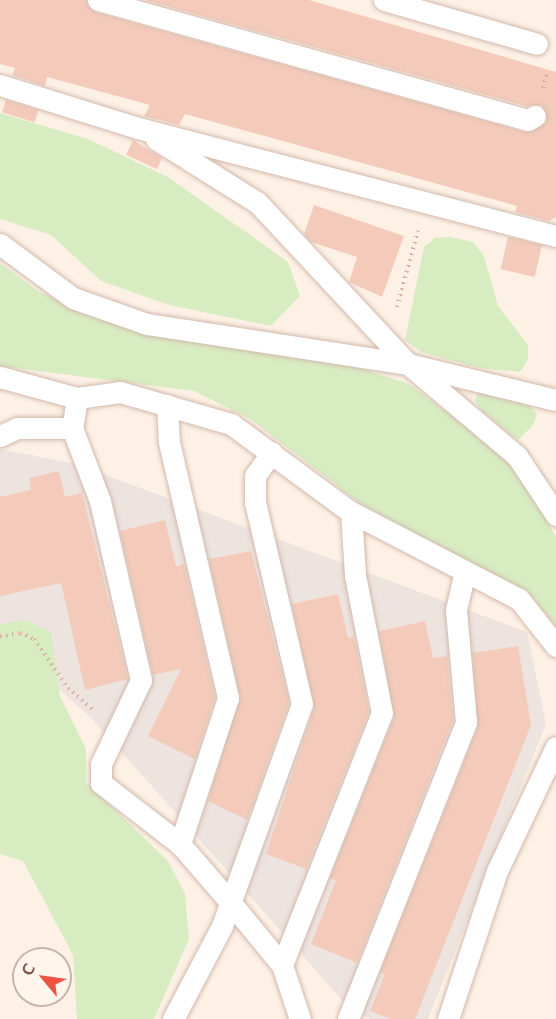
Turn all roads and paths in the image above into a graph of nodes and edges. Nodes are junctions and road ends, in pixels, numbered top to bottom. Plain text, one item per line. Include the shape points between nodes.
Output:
1 (98, 0) edge
2 (384, 0) edge
3 (537, 44) joint
4 (0, 85) edge
5 (535, 116) joint
6 (138, 128) junction
7 (426, 202) junction
8 (556, 236) edge
9 (0, 244) edge
10 (387, 343) junction
11 (408, 364) junction
12 (0, 377) edge
13 (77, 398) junction
14 (556, 400) edge
15 (167, 405) junction
16 (72, 428) junction
17 (0, 436) edge
18 (272, 452) junction
19 (351, 512) junction
20 (556, 515) edge
21 (465, 572) junction
22 (0, 636) edge
23 (556, 646) edge
24 (115, 729) junction
25 (556, 747) edge
26 (180, 844) junction
27 (231, 903) junction
28 (282, 965) junction
29 (173, 1019) edge
30 (300, 1019) edge
31 (348, 1019) edge
32 (448, 1019) edge

1 - 5 lane via 528,120
2 - 3 lane
3 - 5 path via 548,74
4 - 6 lane
6 - 7 lane
6 - 10 lane via 258,203
7 - 8 lane
7 - 10 path
9 - 11 lane via 73,298 147,324
10 - 11 lane
11 - 14 lane
11 - 20 lane via 511,450
12 - 13 lane
13 - 15 lane via 120,392
13 - 16 lane
15 - 18 lane via 231,424
15 - 26 lane via 169,442 228,698
16 - 17 lane via 17,428
16 - 24 lane via 100,501 141,680
18 - 19 lane
18 - 27 lane via 255,476 255,502 302,704
19 - 21 lane
19 - 28 lane via 355,575 382,713
21 - 23 lane via 519,599
21 - 31 lane via 456,610 466,722
22 - 24 path via 20,633 34,639 68,688
24 - 26 lane via 101,764 101,783
25 - 32 lane via 497,871
26 - 27 lane
27 - 28 lane
27 - 29 lane
28 - 30 lane

